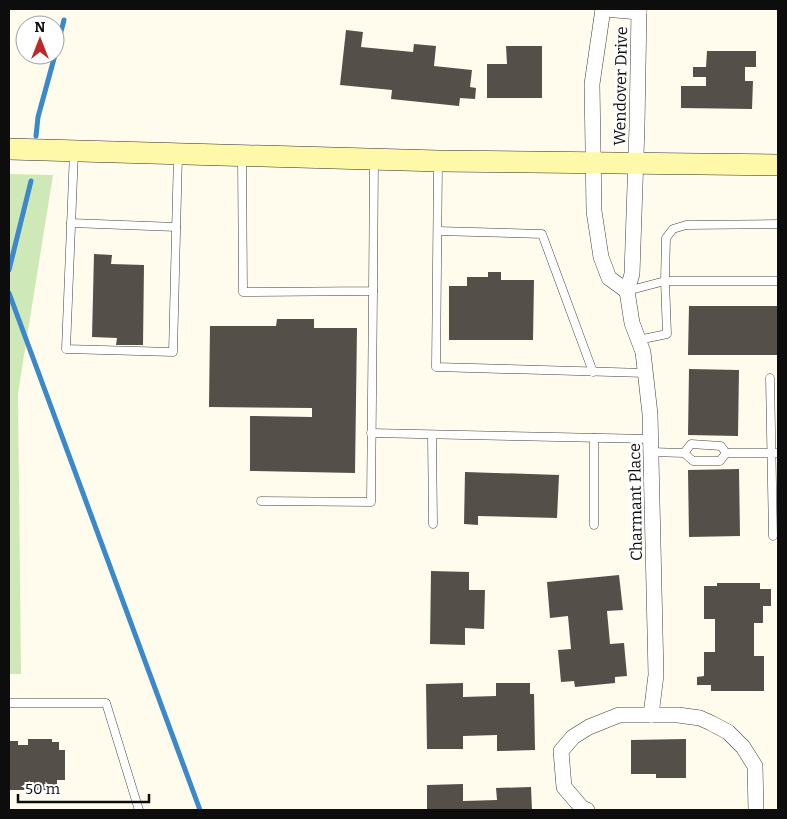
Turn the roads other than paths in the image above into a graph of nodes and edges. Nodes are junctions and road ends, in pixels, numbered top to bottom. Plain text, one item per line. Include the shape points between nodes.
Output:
1 (603, 9) edge
2 (639, 10) edge
3 (9, 149) edge
4 (74, 150) junction
5 (178, 153) junction
6 (242, 155) junction
7 (374, 158) junction
8 (438, 161) junction
9 (592, 163) junction
10 (636, 164) junction
11 (778, 165) edge
12 (71, 223) junction
13 (778, 224) edge
14 (176, 227) junction
15 (438, 231) junction
16 (665, 281) junction
17 (778, 281) edge
18 (373, 291) junction
19 (627, 291) junction
20 (638, 340) junction
21 (593, 372) junction
22 (645, 373) junction
23 (770, 378) dead end
24 (371, 433) junction
25 (432, 435) junction
26 (594, 438) junction
27 (651, 446) junction
28 (684, 453) junction
29 (726, 453) junction
30 (775, 453) edge
31 (260, 501) dead end
32 (433, 524) dead end
33 (594, 525) dead end
34 (773, 536) dead end
35 (9, 703) edge
36 (651, 715) junction
37 (139, 810) edge
38 (587, 810) edge
39 (756, 810) edge

1 - 2 street
1 - 9 street, Wendover Drive via 592,84
2 - 10 street, Wendover Drive
3 - 4 main road
4 - 5 main road
4 - 12 lane
5 - 6 main road
5 - 14 lane
6 - 7 main road
6 - 18 lane via 243,292
7 - 8 main road
7 - 18 lane
8 - 9 main road
8 - 15 lane
9 - 10 main road
9 - 19 street via 594,212 601,257 609,278
10 - 11 main road
10 - 19 street, Charmant Place via 632,274
12 - 14 lane
12 - 14 lane via 66,348 173,352
13 - 16 lane via 686,224 672,229 666,238
15 - 21 lane via 542,234
15 - 21 lane via 436,367
16 - 17 lane
16 - 19 lane
16 - 20 lane via 667,334
18 - 24 lane
19 - 20 street, Charmant Place
20 - 22 street, Charmant Place
21 - 22 lane
22 - 27 street, Charmant Place
23 - 30 lane
24 - 25 lane
24 - 31 lane via 371,502
25 - 26 lane
25 - 32 lane
26 - 27 lane
26 - 33 lane
27 - 28 lane
27 - 36 street, Charmant Place via 656,675
28 - 29 lane via 693,462 720,461
28 - 29 lane via 690,444 721,446
29 - 30 lane
30 - 34 lane
35 - 37 lane via 106,703
36 - 38 street via 619,715 573,737 562,751 564,787
36 - 39 street via 700,718 728,732 755,766

